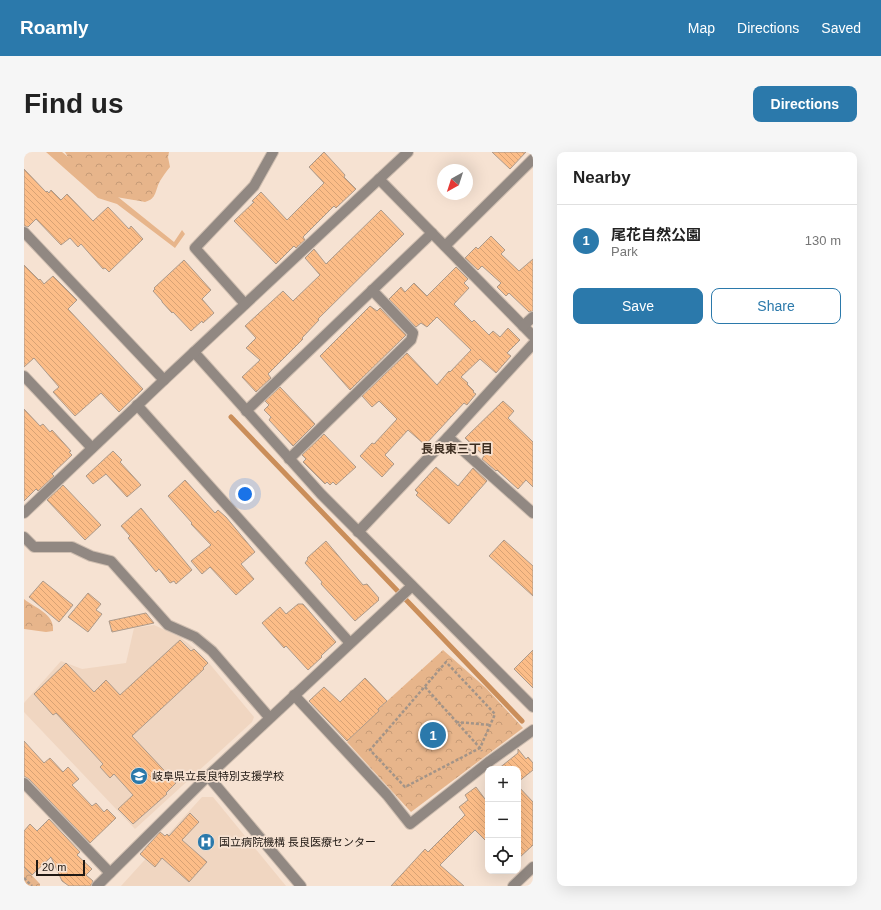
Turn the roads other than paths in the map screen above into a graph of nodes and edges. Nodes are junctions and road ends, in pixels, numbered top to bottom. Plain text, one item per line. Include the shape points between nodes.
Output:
1 (273, 152) edge
2 (408, 152) edge
3 (533, 159) edge
4 (379, 179) junction
5 (24, 232) edge
6 (432, 233) junction
7 (445, 246) junction
8 (372, 290) junction
9 (245, 304) junction
10 (533, 317) edge
11 (523, 326) junction
12 (533, 336) edge
13 (533, 344) edge
14 (194, 352) junction
15 (24, 376) edge
16 (164, 380) junction
17 (137, 406) junction
18 (246, 411) junction
19 (448, 437) junction
20 (92, 448) junction
21 (289, 459) junction
22 (24, 513) edge
23 (533, 513) edge
24 (358, 532) junction
25 (24, 537) edge
26 (412, 586) junction
27 (350, 643) junction
28 (294, 695) junction
29 (533, 707) edge
30 (269, 717) junction
31 (533, 730) edge
32 (208, 776) junction
33 (24, 783) edge
34 (533, 867) edge
35 (110, 873) junction
36 (97, 886) edge
37 (301, 886) edge
38 (513, 886) edge

1 - 9 street via 254,186 195,248
2 - 4 street
3 - 7 street
4 - 6 street
4 - 9 street
5 - 16 street
6 - 7 street
6 - 8 street
7 - 11 street
8 - 18 street
8 - 21 street via 412,333 411,340
9 - 14 street
10 - 11 street
11 - 12 street
13 - 19 street
14 - 16 street
14 - 18 street
15 - 20 street
16 - 17 street
17 - 20 street
17 - 27 street
18 - 21 street
19 - 23 street
19 - 24 street
20 - 22 street
21 - 24 street
24 - 26 street
25 - 30 street via 34,546 72,547 90,556 110,561 168,625 195,637 212,651
26 - 27 street
26 - 29 street
27 - 28 street
28 - 30 street
28 - 31 street via 387,795 410,824
30 - 32 street
32 - 35 street
32 - 37 street
33 - 35 street
34 - 38 street
35 - 36 street

